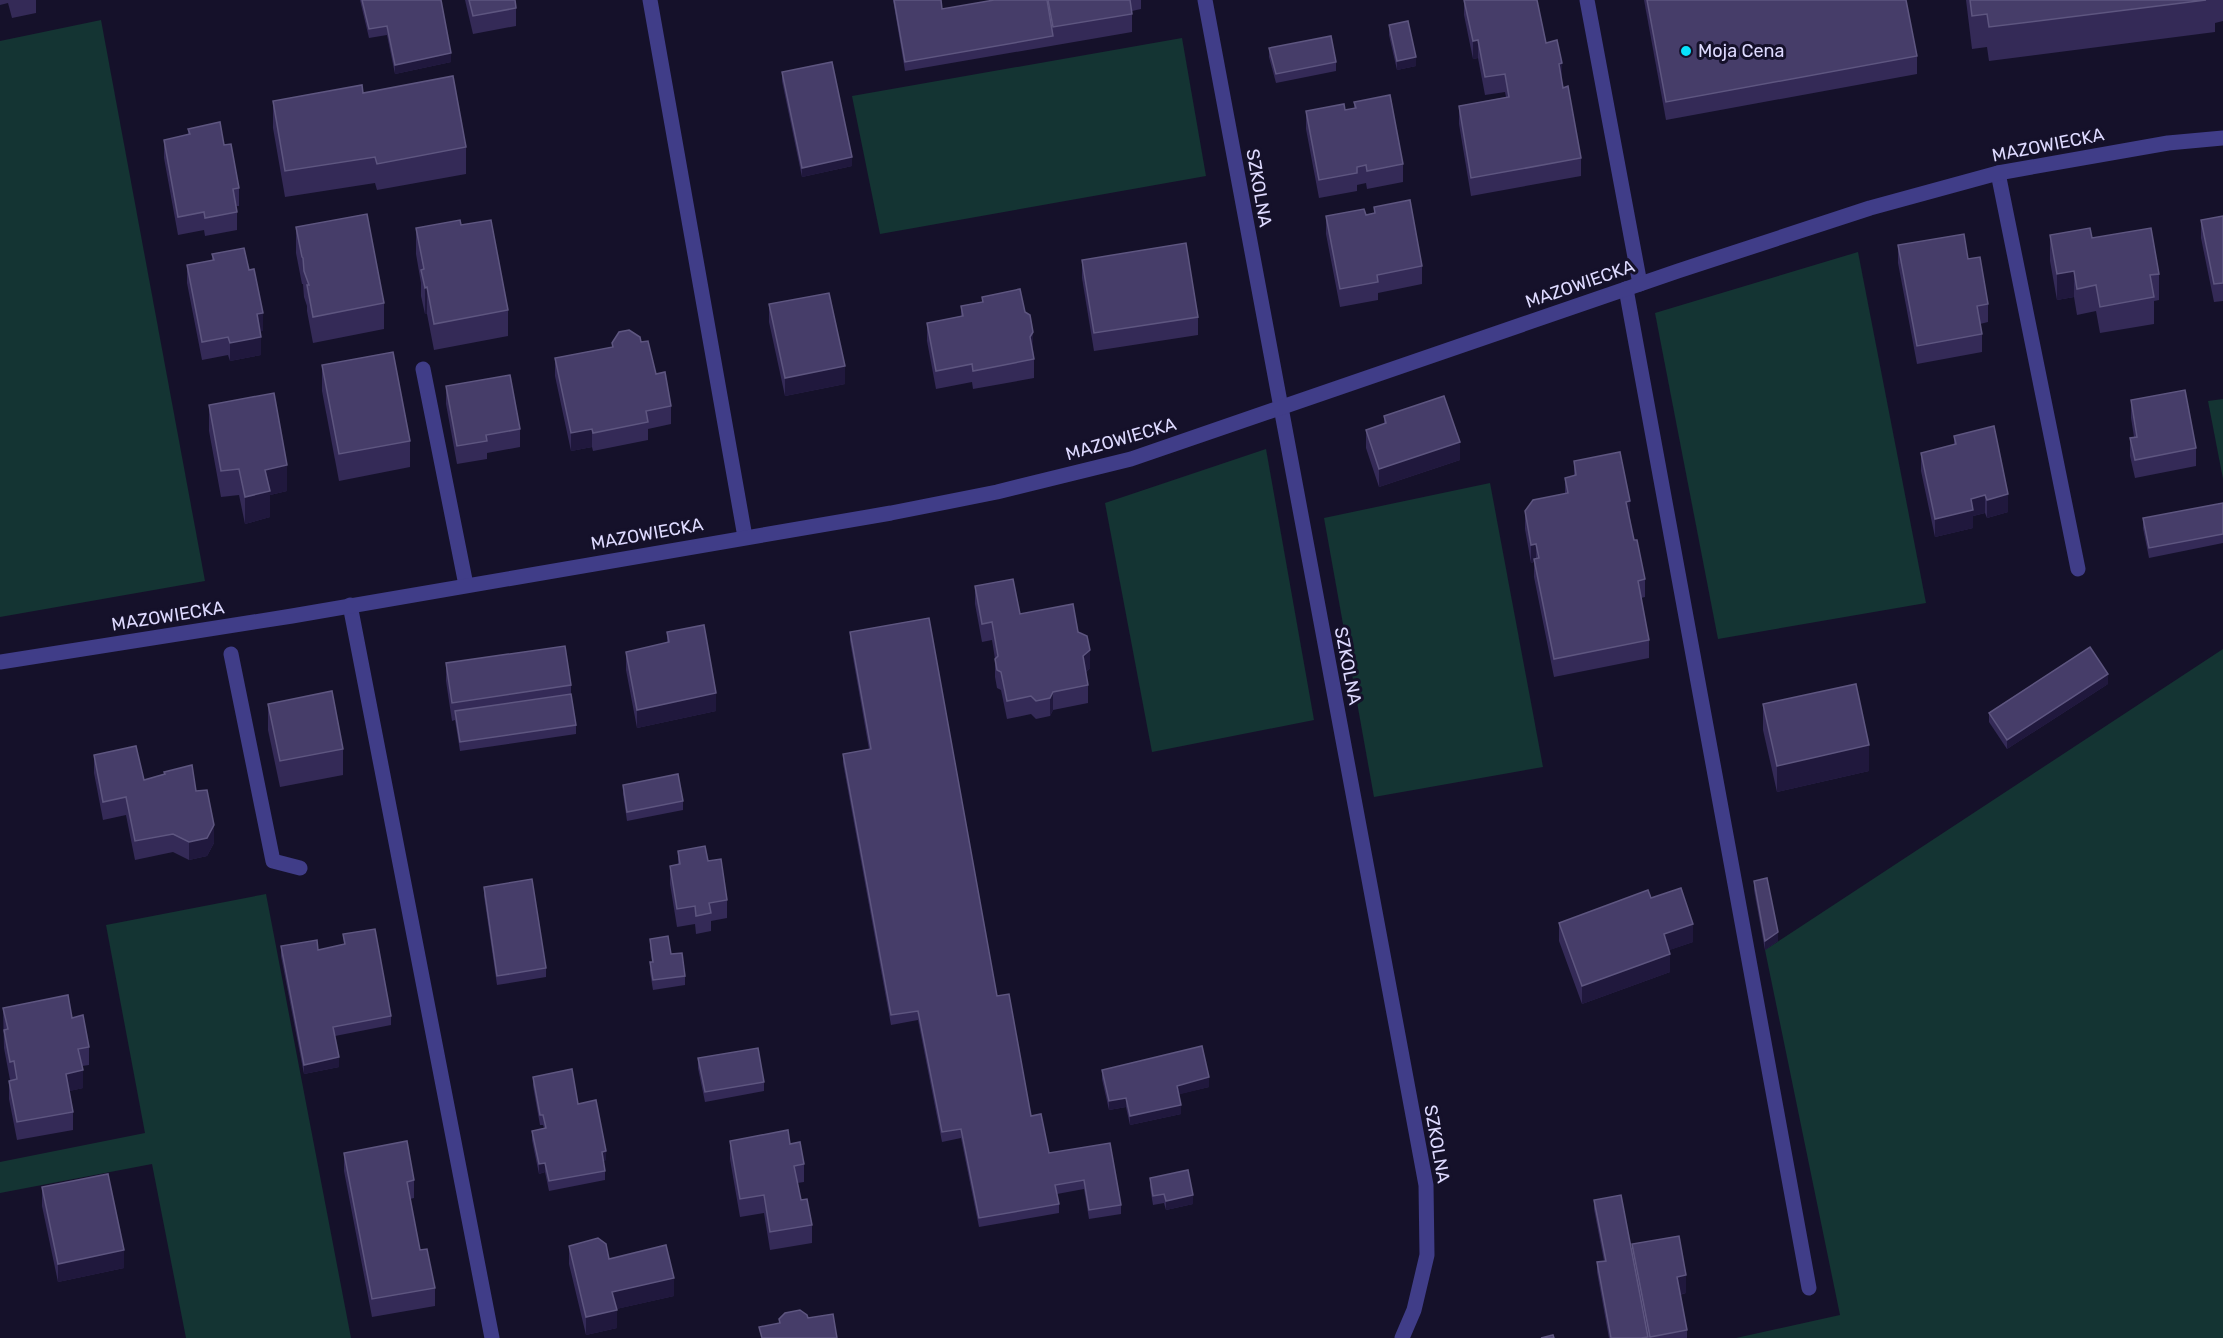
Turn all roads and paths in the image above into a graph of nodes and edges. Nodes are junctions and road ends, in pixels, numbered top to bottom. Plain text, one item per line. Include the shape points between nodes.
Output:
1 (650, 0) edge
2 (1205, 0) edge
3 (1587, 0) edge
4 (2223, 138) edge
5 (1998, 173) junction
6 (1633, 287) junction
7 (423, 369) dead end
8 (1280, 410) junction
9 (746, 537) junction
10 (2078, 569) dead end
11 (466, 585) junction
12 (350, 605) junction
13 (231, 654) dead end
14 (0, 662) edge
15 (300, 868) dead end
16 (1809, 1288) dead end
17 (492, 1338) edge
18 (1402, 1338) edge

1 - 9 street
2 - 8 street, SZKOLNA
3 - 6 street
4 - 5 street, MAZOWIECKA via 2168,143
5 - 6 street, MAZOWIECKA via 1870,208
5 - 10 street
6 - 8 street, MAZOWIECKA
6 - 16 street
7 - 11 street
8 - 9 street, MAZOWIECKA via 1131,459 997,492
8 - 18 street, SZKOLNA via 1426,1185 1427,1255 1414,1310
9 - 11 street, MAZOWIECKA
11 - 12 street, MAZOWIECKA
12 - 14 street, MAZOWIECKA
12 - 17 street
13 - 15 street via 273,861

